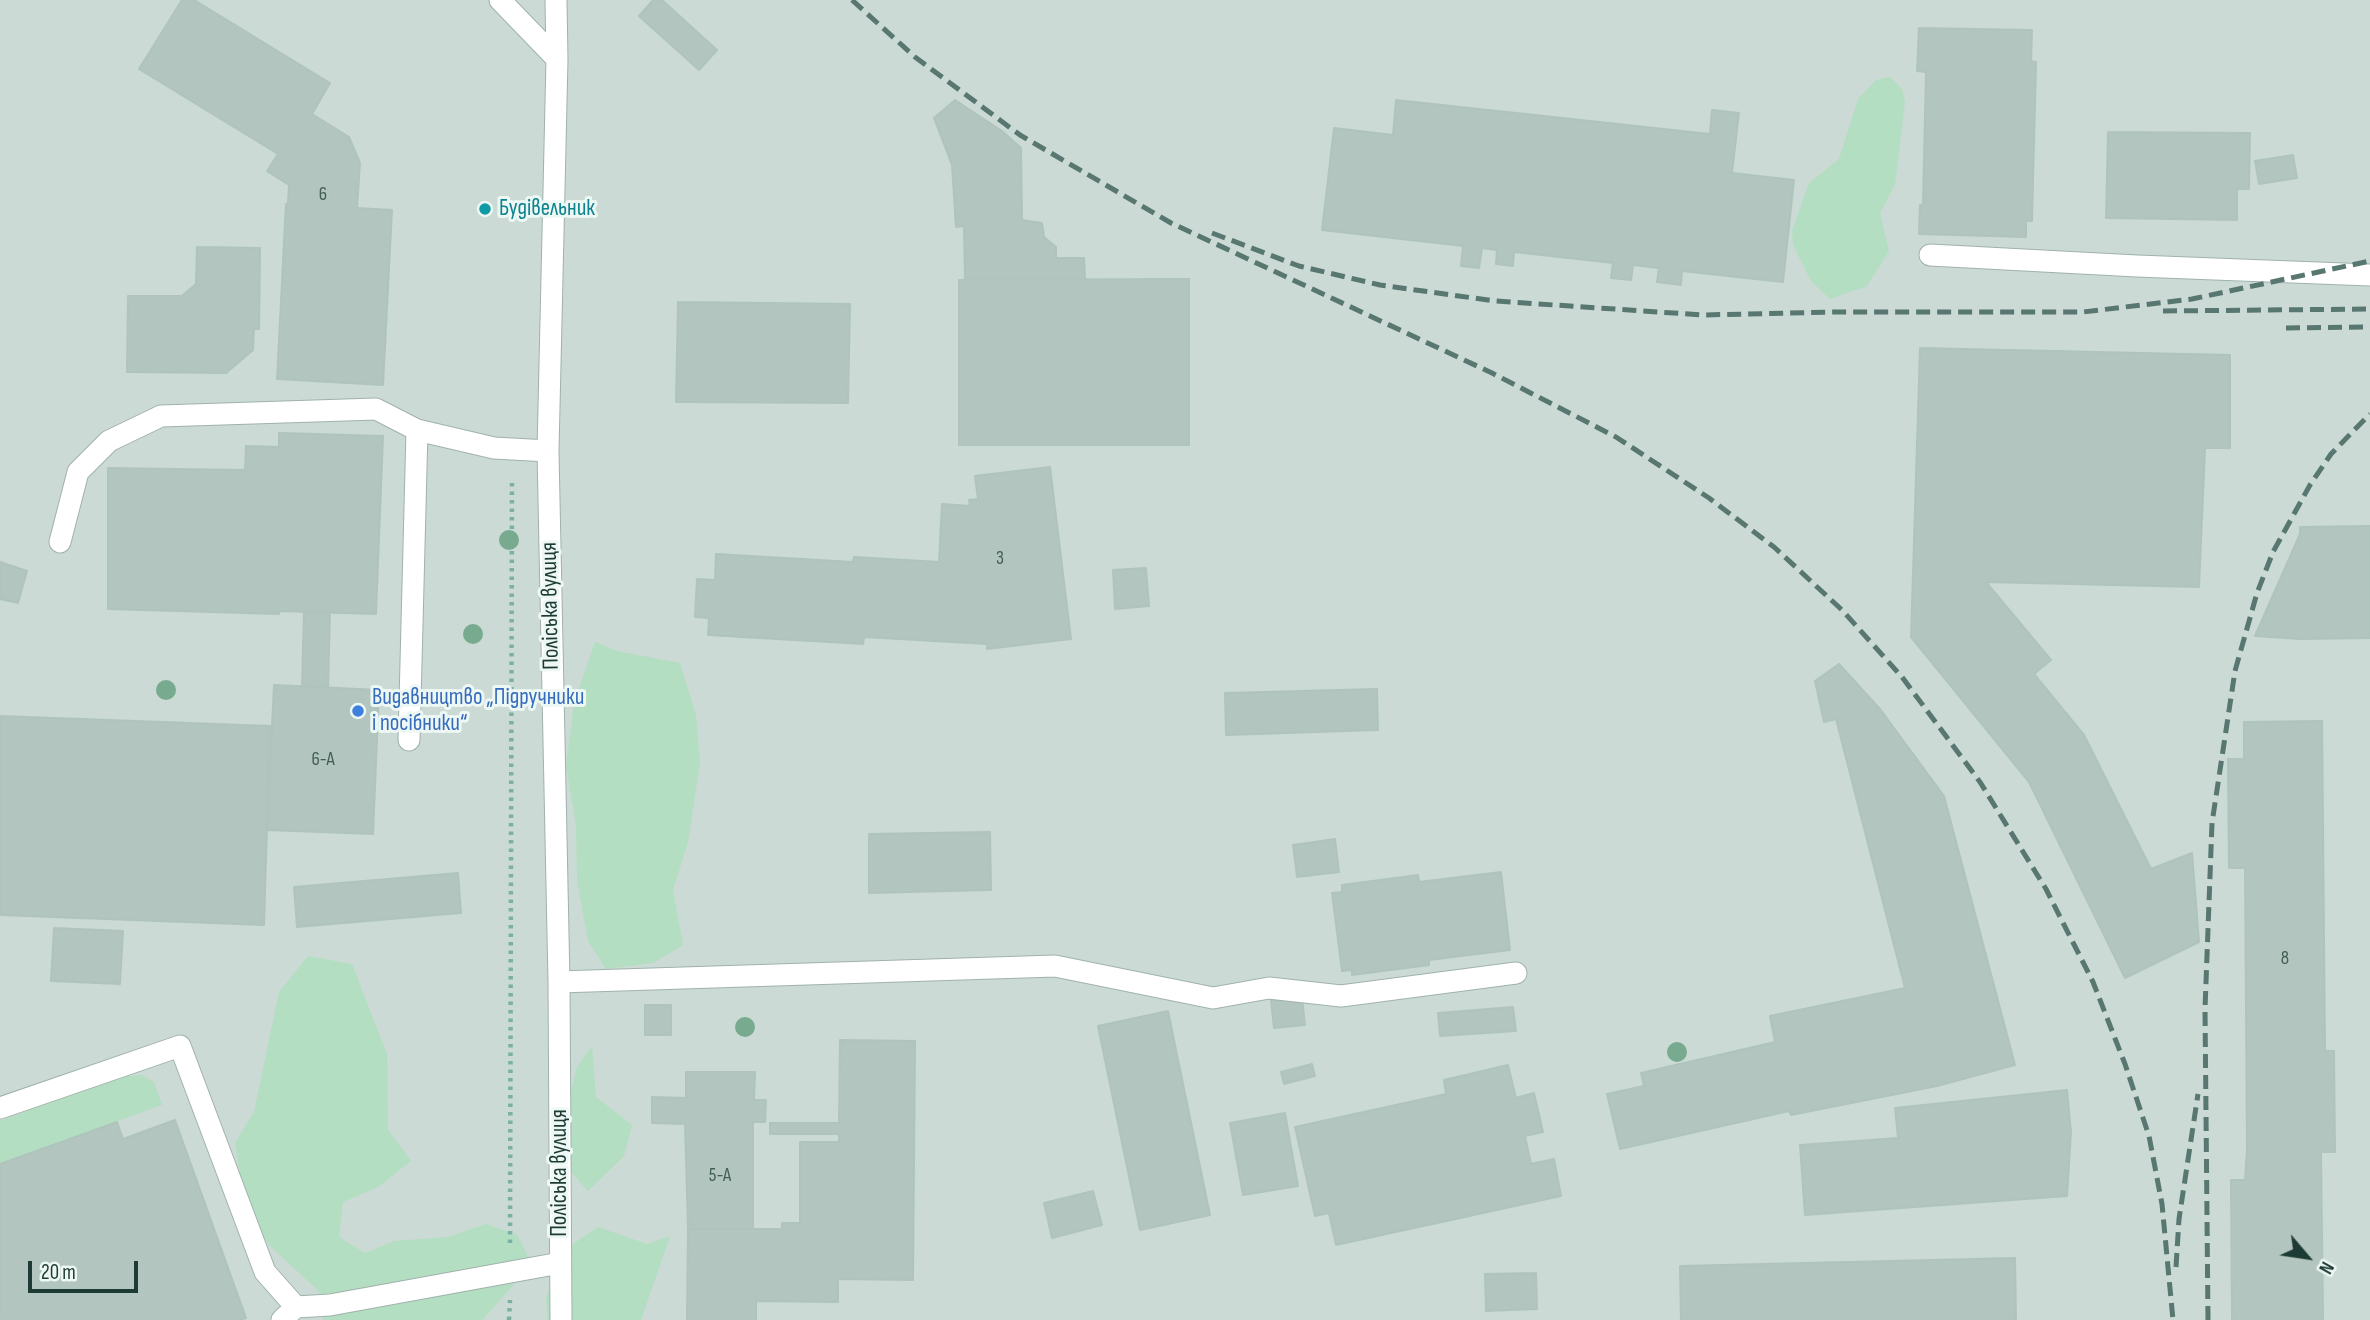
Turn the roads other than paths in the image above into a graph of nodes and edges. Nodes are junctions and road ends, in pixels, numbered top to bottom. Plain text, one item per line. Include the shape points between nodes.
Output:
1 (500, 0) edge
2 (556, 0) edge
3 (557, 59) junction
4 (1930, 255) dead end
5 (2370, 275) edge
6 (417, 430) junction
7 (548, 451) junction
8 (60, 542) dead end
9 (409, 740) dead end
10 (1516, 972) dead end
11 (559, 982) junction
12 (0, 1108) edge
13 (560, 1263) junction
14 (289, 1314) edge
15 (561, 1320) edge

1 - 3 street
2 - 3 street, Поліська вулиця
3 - 7 street, Поліська вулиця
4 - 5 street
6 - 7 street via 494,448
6 - 8 street via 376,409 161,416 109,441 78,472
6 - 9 street
7 - 11 street, Поліська вулиця
10 - 11 street via 1341,996 1269,988 1213,998 1055,966
11 - 13 street, Поліська вулиця
12 - 14 street via 180,1046 265,1272
13 - 14 street
13 - 15 street, Поліська вулиця

